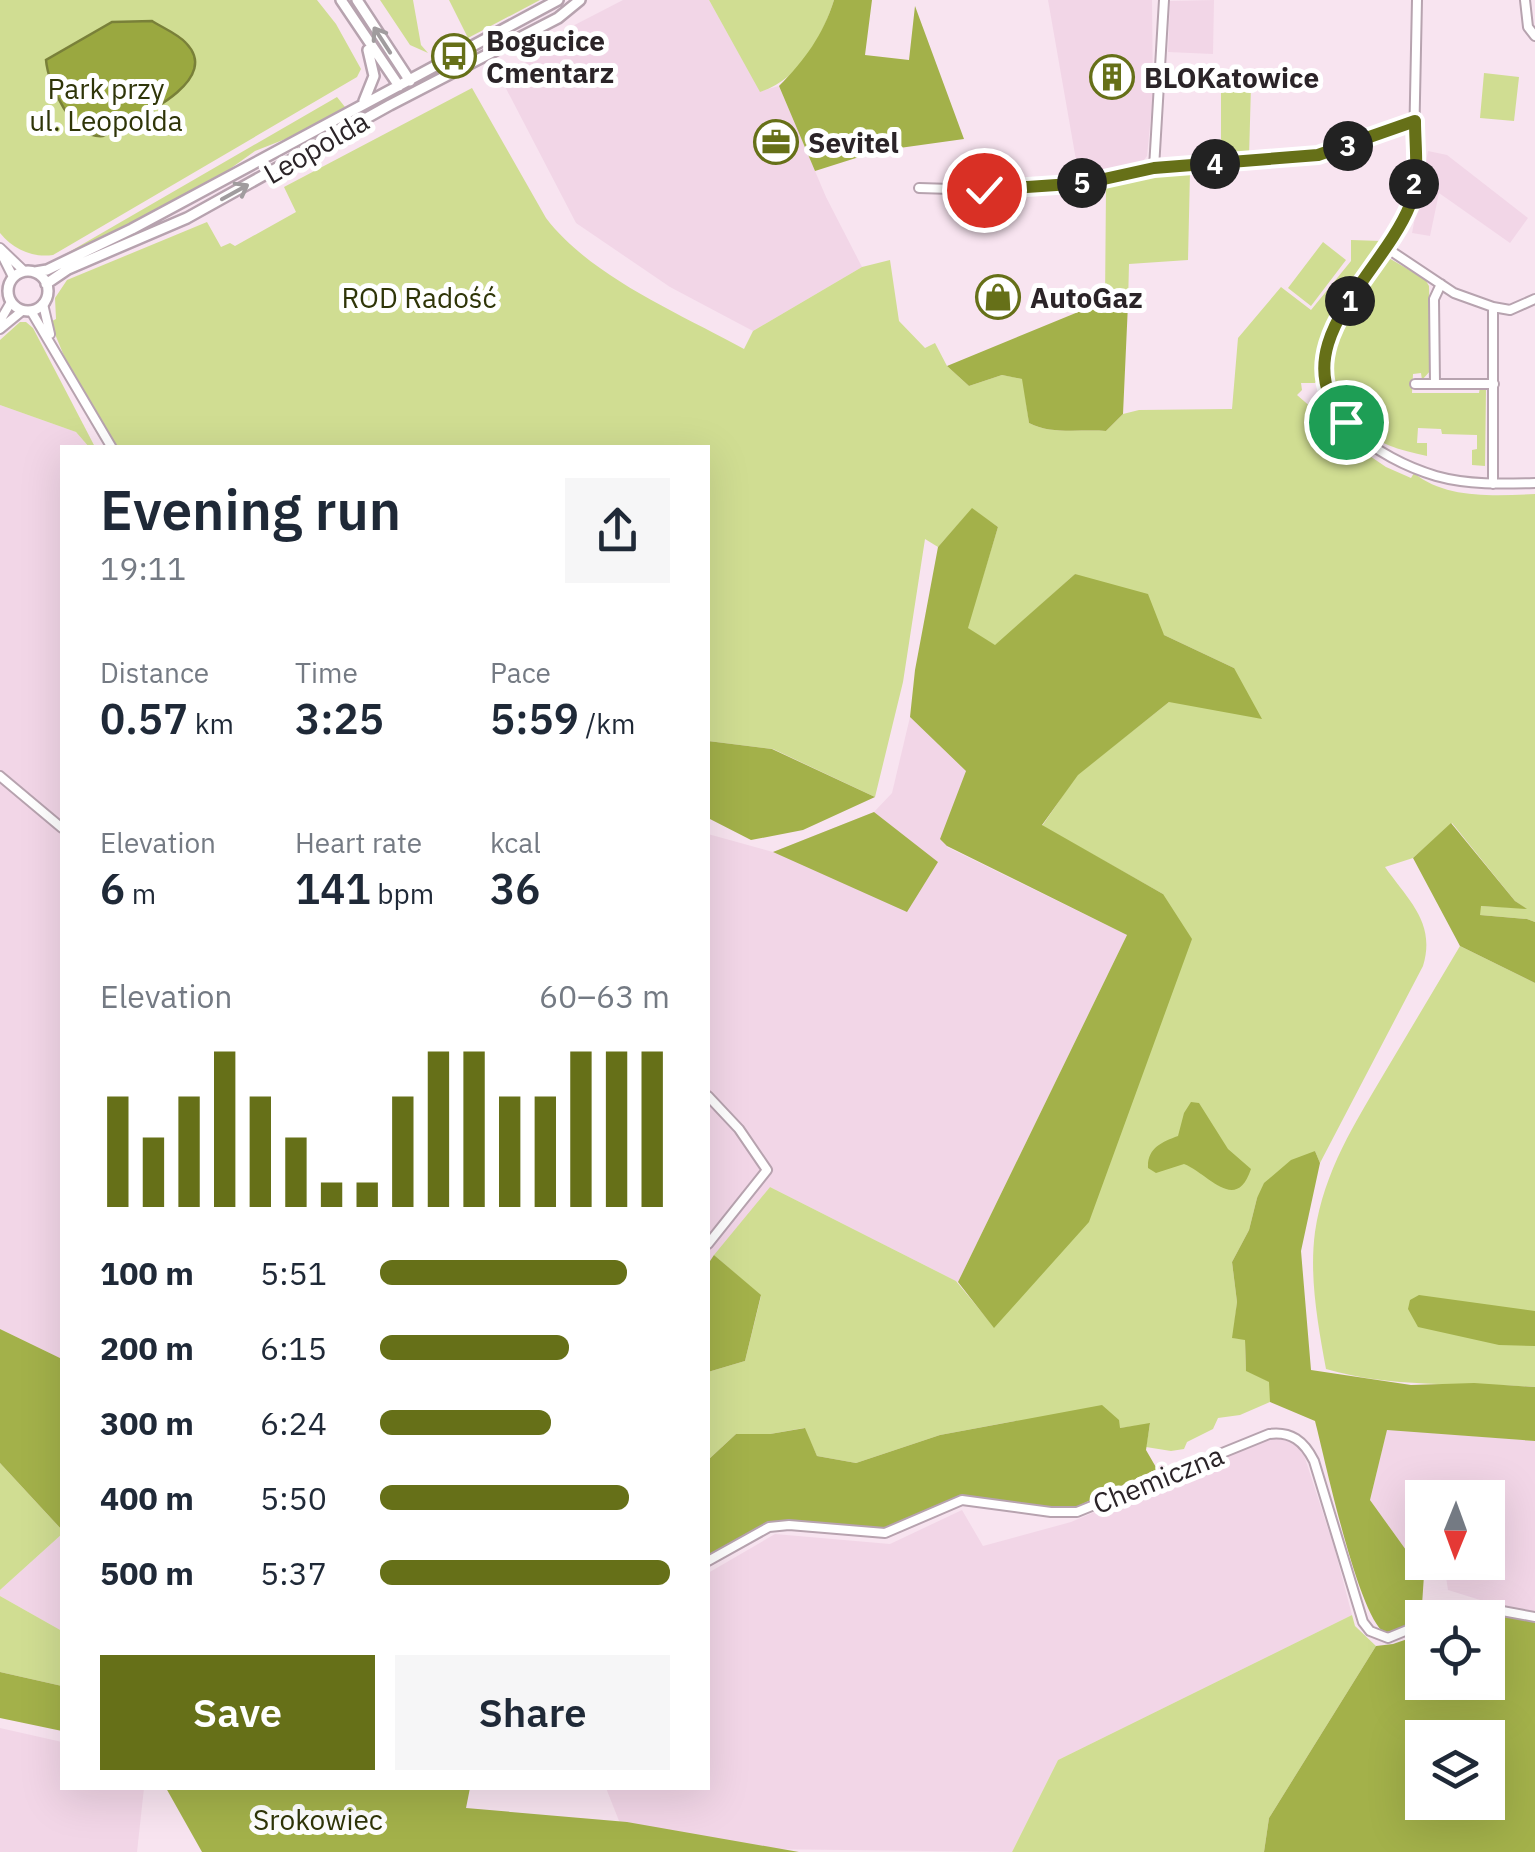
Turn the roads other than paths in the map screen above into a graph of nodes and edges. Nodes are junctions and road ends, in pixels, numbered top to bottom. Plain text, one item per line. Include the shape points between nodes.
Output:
1 (341, 0) edge
2 (358, 0) edge
3 (558, 0) edge
4 (580, 0) edge
5 (1164, 0) edge
6 (1417, 0) edge
7 (1526, 0) edge
8 (359, 30) junction
9 (1535, 36) edge
10 (408, 78) junction
11 (398, 84) junction
12 (416, 92) junction
13 (405, 97) junction
14 (363, 103) junction
15 (1415, 121) junction
16 (1154, 168) junction
17 (919, 188) dead end
18 (196, 194) junction
19 (204, 209) junction
20 (1385, 247) junction
21 (0, 250) edge
22 (30, 272) junction
23 (46, 284) junction
24 (1441, 284) junction
25 (7, 288) edge
26 (1535, 300) edge
27 (43, 304) junction
28 (1493, 307) junction
29 (27, 311) junction
30 (0, 325) edge
31 (52, 343) junction
32 (1415, 384) dead end
33 (1435, 384) junction
34 (1494, 384) junction
35 (110, 445) edge
36 (1535, 482) edge
37 (1493, 484) junction
38 (0, 776) edge
39 (60, 826) edge
40 (710, 1098) edge
41 (710, 1241) edge
42 (710, 1559) edge
43 (1505, 1611) edge
44 (1535, 1617) edge
45 (1405, 1631) edge

1 - 8 street
10 -> 2 street
3 - 10 street, Leopolda
4 - 12 street, Leopolda
5 - 16 street
6 - 15 street
7 - 9 street
8 - 11 street
8 - 14 street via 374,68
10 - 11 street, Leopolda
10 - 12 street
11 - 13 street
11 - 14 street, Leopolda
12 - 13 street, Leopolda
19 -> 13 street, Leopolda
14 - 18 street, Leopolda
15 - 16 street via 1318,155
15 - 20 street via 1413,196
16 - 17 street via 1086,183
18 - 19 street
18 - 22 street, Leopolda via 44,271
19 - 23 street, Leopolda via 68,268
20 - 24 street
20 - 37 street via 1328,339 1324,378 1331,405 1370,443 1414,468
21 - 22 street
21 - 25 street
22 - 23 street
22 - 25 street, Leopolda
23 - 27 street
24 - 28 street
24 - 33 street via 1434,299
25 - 29 street
25 - 30 street
26 - 28 street via 1510,310
27 - 29 street
27 - 31 street
28 - 34 street
29 - 30 street
29 - 31 street
31 - 35 street
32 - 33 street
33 - 34 street
34 - 37 street
36 - 37 street
38 - 39 street
40 - 41 street via 767,1170
42 - 45 street, Chemiczna via 769,1527 885,1533 962,1500 1076,1512 1269,1434 1287,1434 1314,1460 1363,1622 1388,1638
43 - 44 street

